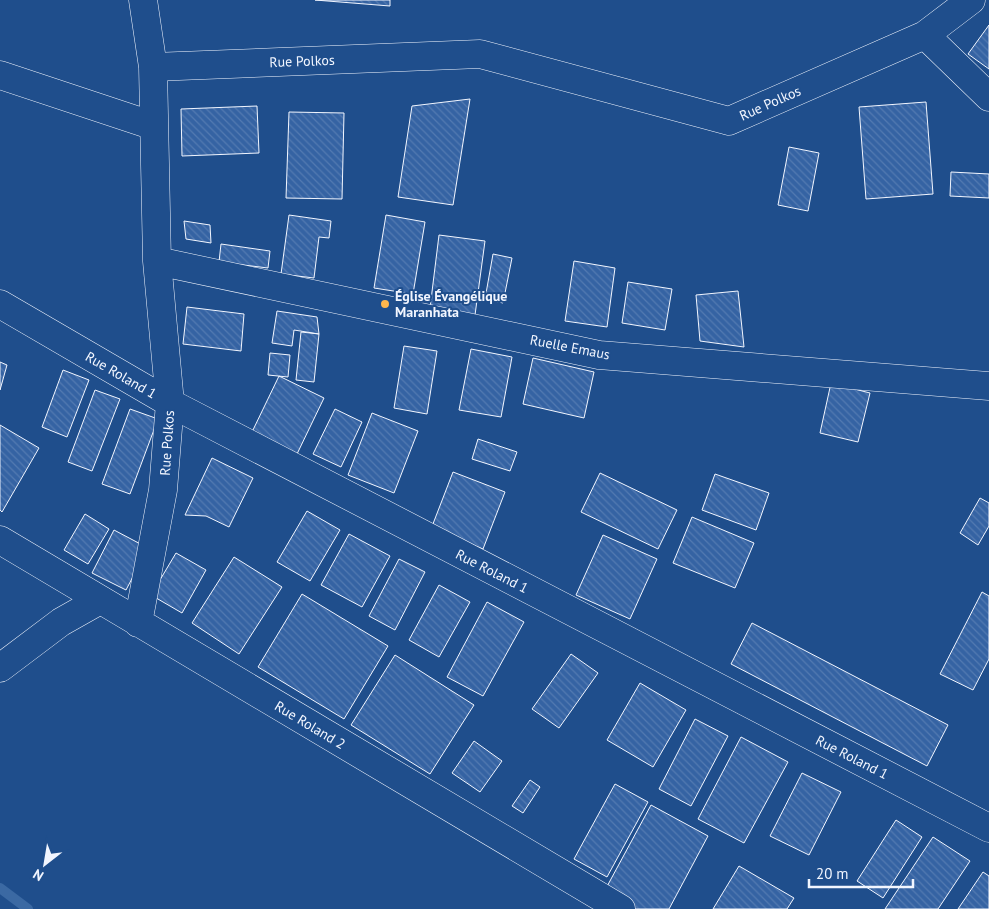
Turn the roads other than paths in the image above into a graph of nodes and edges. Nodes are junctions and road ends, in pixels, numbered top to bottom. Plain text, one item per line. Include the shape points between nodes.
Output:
1 (143, 0) edge
2 (971, 0) edge
3 (926, 35) junction
4 (153, 68) junction
5 (0, 75) edge
6 (989, 97) edge
7 (154, 126) junction
8 (157, 261) junction
9 (0, 304) edge
10 (989, 386) edge
11 (170, 403) junction
12 (0, 540) edge
13 (100, 600) junction
14 (138, 623) junction
15 (0, 668) edge
16 (989, 828) edge
17 (621, 909) edge

1 - 4 street
2 - 3 street, Rue Polkos
3 - 4 street, Rue Polkos via 729,120 480,54
3 - 6 street
4 - 7 street, Rue Polkos
5 - 7 street
7 - 8 street, Rue Polkos
8 - 10 street, Ruelle Emaus via 599,355
8 - 11 street, Rue Polkos
9 - 11 street, Rue Roland 1
11 - 14 street, Rue Polkos via 163,490
11 - 16 street, Rue Roland 1
12 - 13 street, Rue Roland 2
13 - 14 street, Rue Roland 2
13 - 15 street via 60,622
14 - 17 street, Rue Roland 2

